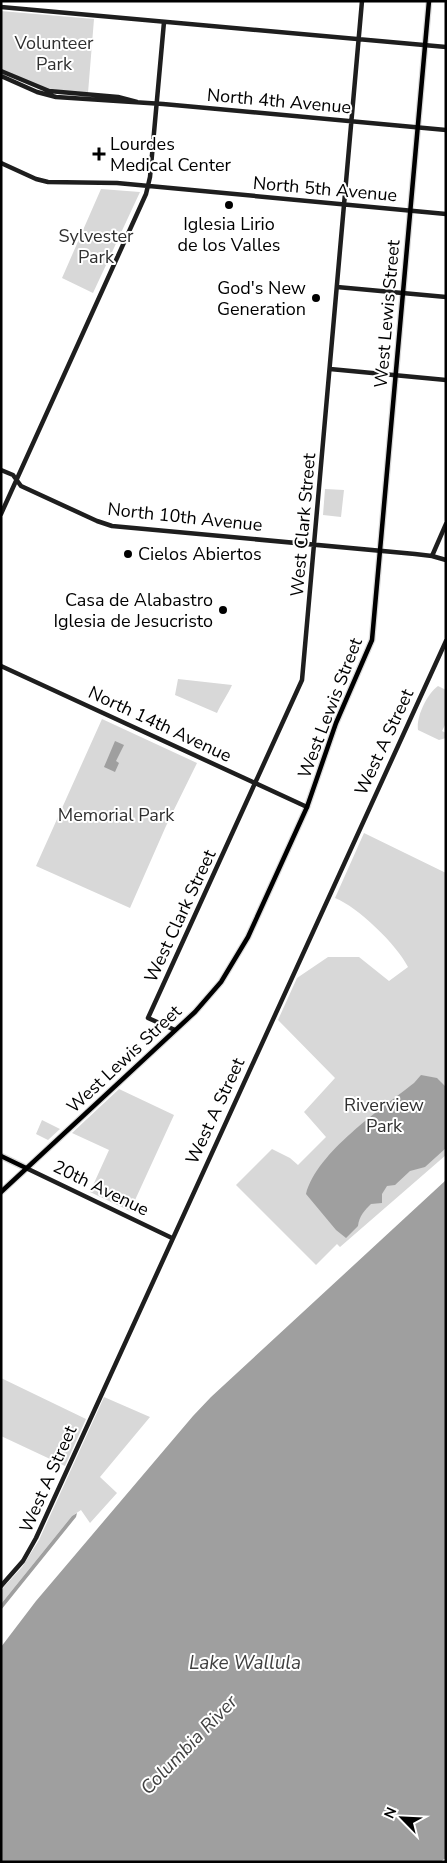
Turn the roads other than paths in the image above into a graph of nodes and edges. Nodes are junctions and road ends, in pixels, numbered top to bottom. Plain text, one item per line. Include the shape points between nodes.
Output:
1 (362, 1) edge
2 (429, 1) edge
3 (1, 7) edge
4 (164, 22) junction
5 (359, 39) junction
6 (425, 45) junction
7 (446, 47) edge
8 (1, 71) edge
9 (1, 76) edge
10 (138, 102) junction
11 (157, 104) junction
12 (352, 122) junction
13 (418, 128) junction
14 (446, 130) edge
15 (1, 163) edge
16 (148, 186) junction
17 (345, 204) junction
18 (410, 210) junction
19 (446, 214) edge
20 (337, 287) junction
21 (403, 293) junction
22 (446, 297) edge
23 (330, 370) junction
24 (395, 376) junction
25 (446, 380) edge
26 (1, 470) edge
27 (16, 480) junction
28 (1, 514) edge
29 (446, 524) edge
30 (315, 544) junction
31 (380, 550) junction
32 (432, 556) junction
33 (446, 560) edge
34 (446, 641) edge
35 (1, 666) edge
36 (256, 783) junction
37 (307, 806) junction
38 (175, 1030) junction
39 (1, 1156) edge
40 (26, 1168) junction
41 (1, 1192) edge
42 (172, 1238) junction
43 (1, 1586) edge

1 - 5 street, West Clark Street
2 - 6 main road, West Lewis Street
3 - 4 street
4 - 5 street
4 - 11 street
5 - 6 street
5 - 12 street, West Clark Street
6 - 7 street
6 - 13 main road, West Lewis Street
8 - 10 street, North 4th Avenue via 49,91 118,97
9 - 10 street, North 4th Avenue via 49,96
10 - 11 street, North 4th Avenue
11 - 12 street, North 4th Avenue
11 - 16 street
12 - 13 street, North 4th Avenue
12 - 17 street, West Clark Street
13 - 14 street, North 4th Avenue
13 - 18 main road, West Lewis Street
15 - 16 street, North 5th Avenue via 48,182
16 - 17 street, North 5th Avenue
16 - 27 street via 134,224
17 - 18 street, North 5th Avenue
17 - 20 street, West Clark Street
18 - 19 street, North 5th Avenue
18 - 21 main road, West Lewis Street
20 - 21 street
20 - 23 street, West Clark Street
21 - 22 street
21 - 24 main road, West Lewis Street
23 - 24 street
23 - 30 street, West Clark Street
24 - 25 street
24 - 31 main road, West Lewis Street
26 - 27 street, North 10th Avenue
27 - 28 street
27 - 30 street, North 10th Avenue via 20,486 108,525
29 - 32 street
30 - 31 street, North 10th Avenue
30 - 36 street, West Clark Street via 302,680
31 - 32 street, North 10th Avenue
31 - 37 main road, West Lewis Street via 372,640 336,723
32 - 33 street, North 10th Avenue
34 - 42 street, West A Street
35 - 36 street, North 14th Avenue
36 - 37 street, North 14th Avenue
36 - 38 street, West Clark Street via 148,1018
37 - 38 main road, West Lewis Street via 234,962 204,1002
38 - 40 main road, West Lewis Street
39 - 40 main road, 20th Avenue
40 - 41 main road, West Lewis Street
40 - 42 street, 20th Avenue
42 - 43 street, West A Street via 34,1544

